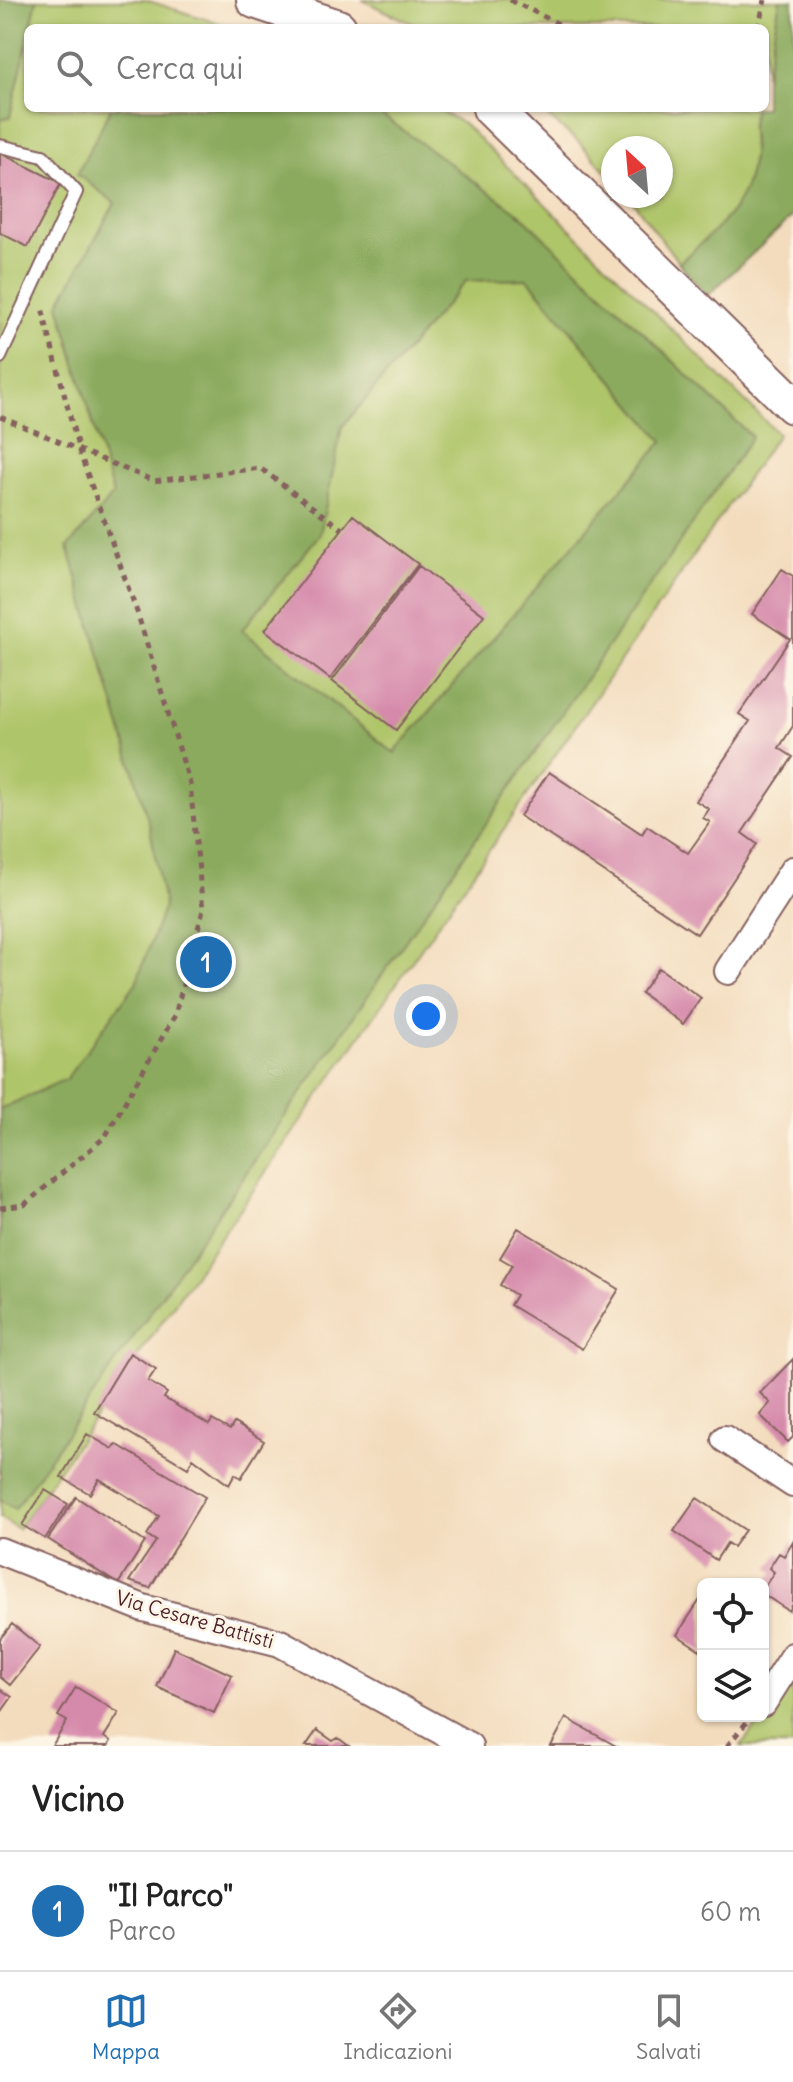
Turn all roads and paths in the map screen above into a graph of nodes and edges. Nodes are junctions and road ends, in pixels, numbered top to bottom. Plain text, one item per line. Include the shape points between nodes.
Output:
1 (255, 0) edge
2 (510, 0) edge
3 (765, 0) edge
4 (326, 24) edge
5 (559, 24) edge
6 (759, 24) edge
7 (495, 112) edge
8 (0, 146) edge
9 (35, 280) junction
10 (0, 357) edge
11 (793, 405) edge
12 (0, 417) edge
13 (79, 451) junction
14 (342, 529) dead end
15 (793, 870) edge
16 (728, 971) dead end
17 (0, 1208) edge
18 (725, 1439) dead end
19 (793, 1484) edge
20 (2, 1556) edge
21 (793, 1656) edge
22 (769, 1694) edge
23 (747, 1722) edge
24 (468, 1746) edge
25 (727, 1746) edge

1 - 4 main road
2 - 5 path
3 - 6 path
7 - 11 main road
8 - 9 lane via 43,156 76,192
9 - 10 lane
9 - 13 path
12 - 13 path
13 - 14 path via 154,481 260,468
13 - 17 path via 137,612 190,784 203,910 175,1015 105,1137 24,1205
15 - 16 street
18 - 19 street
20 - 24 street, Via Cesare Battisti via 143,1608 280,1643
21 - 22 street
23 - 25 path

